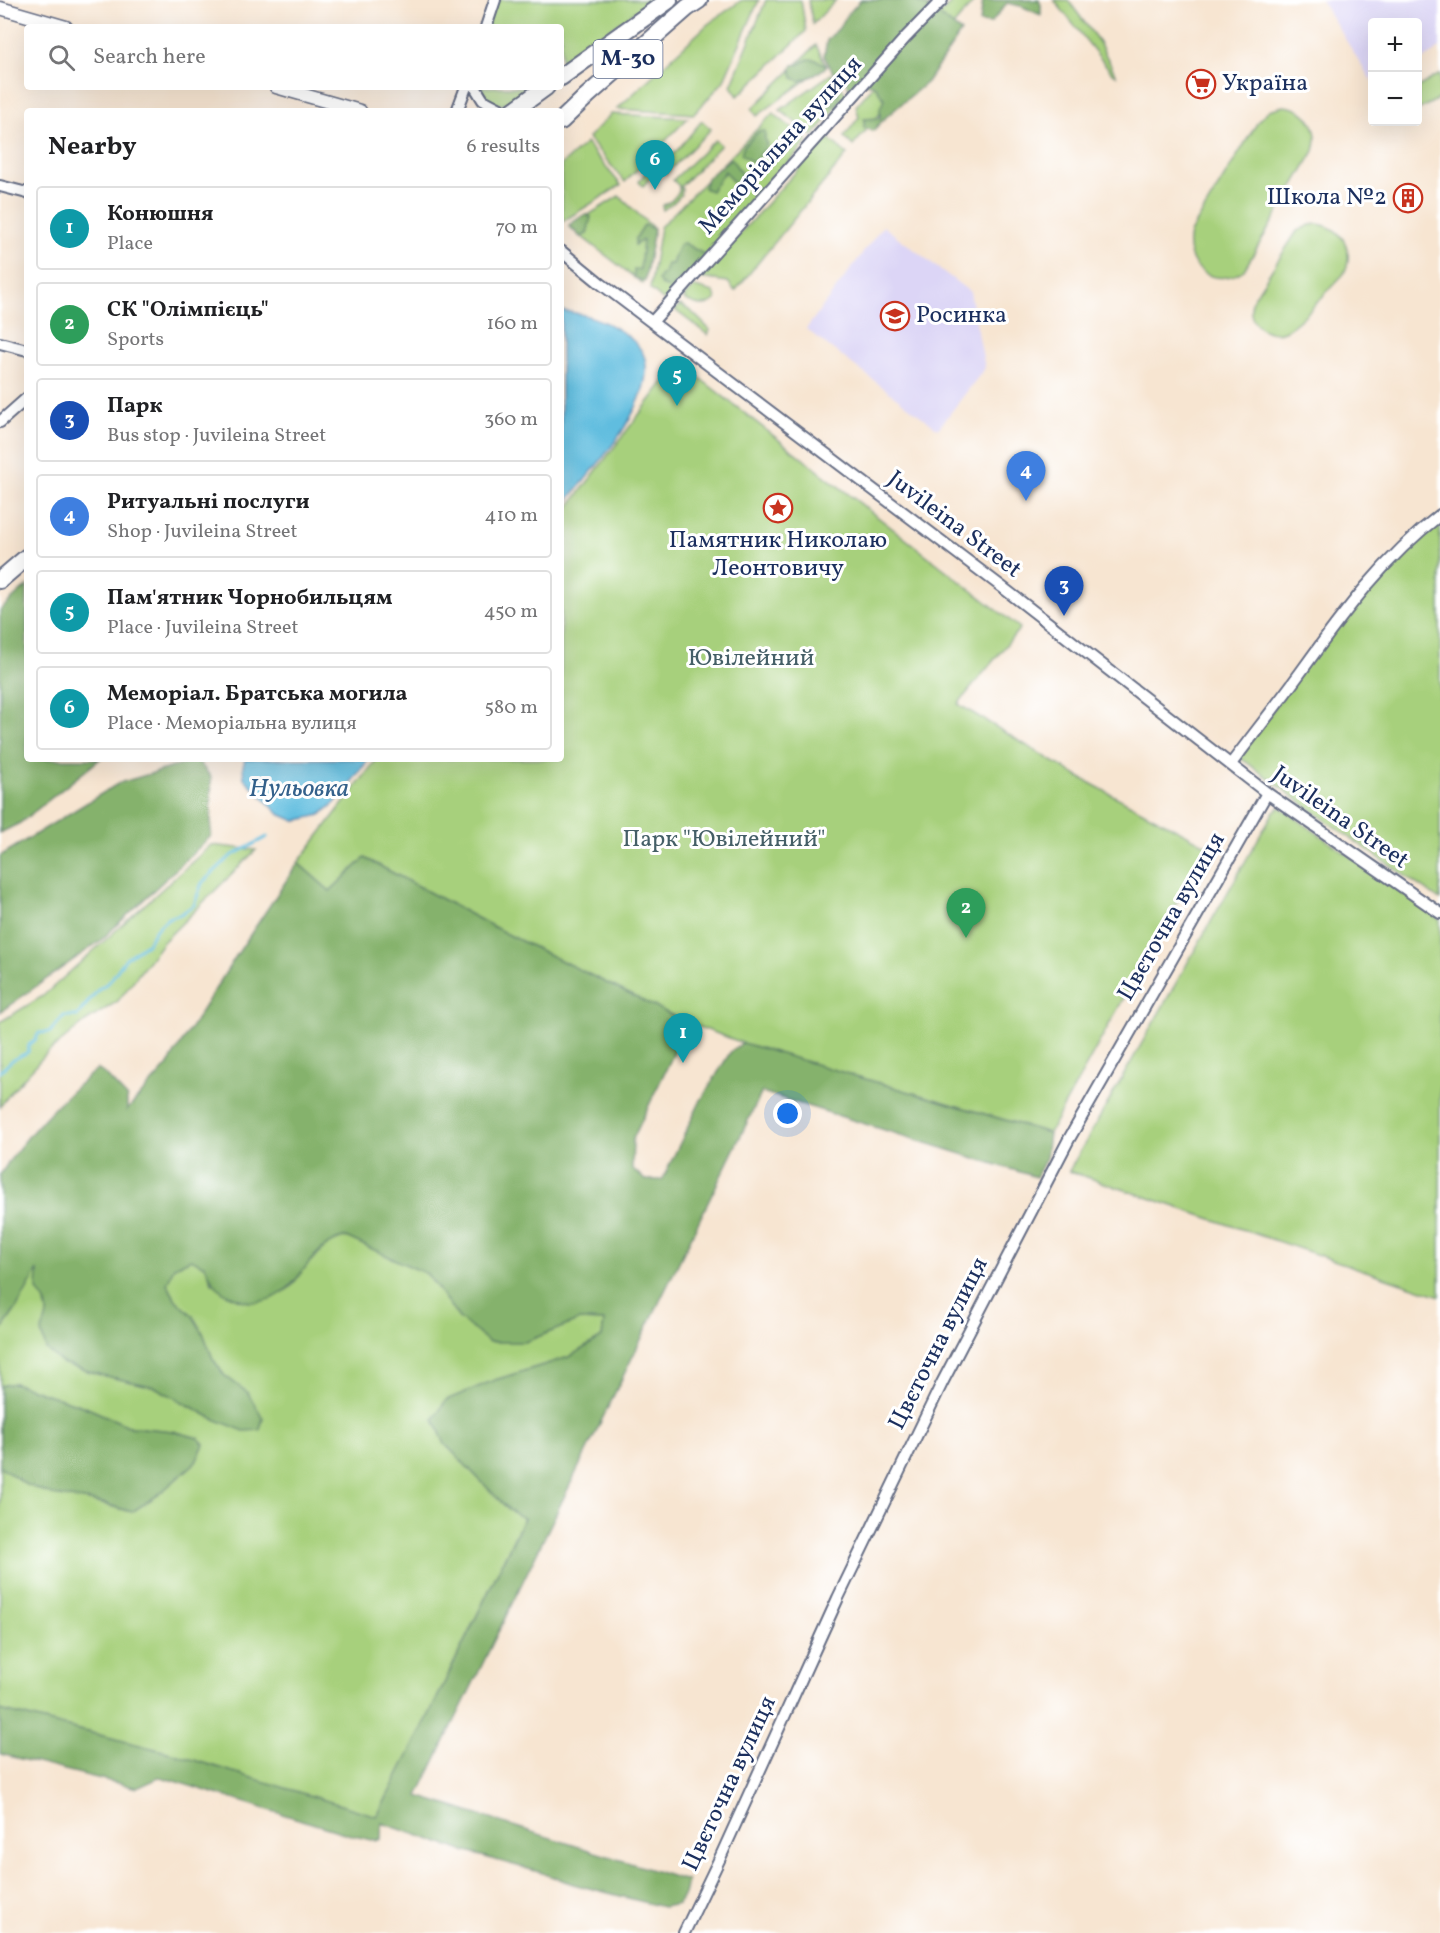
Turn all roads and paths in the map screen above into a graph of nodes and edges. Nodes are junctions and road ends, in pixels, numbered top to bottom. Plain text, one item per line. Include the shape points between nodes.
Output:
1 (495, 0) edge
2 (669, 0) edge
3 (699, 0) edge
4 (942, 0) edge
5 (0, 8) edge
6 (56, 24) edge
7 (487, 24) edge
8 (564, 75) edge
9 (286, 90) edge
10 (465, 90) edge
11 (477, 90) edge
12 (542, 90) edge
13 (350, 108) edge
14 (459, 108) edge
15 (506, 108) edge
16 (518, 108) edge
17 (564, 118) edge
18 (0, 186) edge
19 (24, 192) edge
20 (564, 253) edge
21 (653, 321) junction
22 (0, 343) edge
23 (24, 349) edge
24 (24, 401) edge
25 (0, 422) edge
26 (1440, 515) edge
27 (24, 560) edge
28 (0, 580) edge
29 (1231, 764) junction
30 (1266, 793) junction
31 (1440, 913) edge
32 (684, 1933) edge

1 - 7 street
2 - 8 highway, М-30
3 - 17 highway, М-30
4 - 21 street, Меморіальна вулиця
5 - 6 street
9 - 13 street
10 - 14 street
11 - 15 street via 483,100
12 - 16 highway
18 - 19 street
20 - 21 street, Juvileina Street
21 - 29 street, Juvileina Street
22 - 23 street
24 - 25 street
26 - 29 street via 1384,564 1354,599
27 - 28 highway
29 - 30 street, Juvileina Street
30 - 31 street, Juvileina Street
30 - 32 street, Цвєточна вулиця via 1069,1139 942,1383

